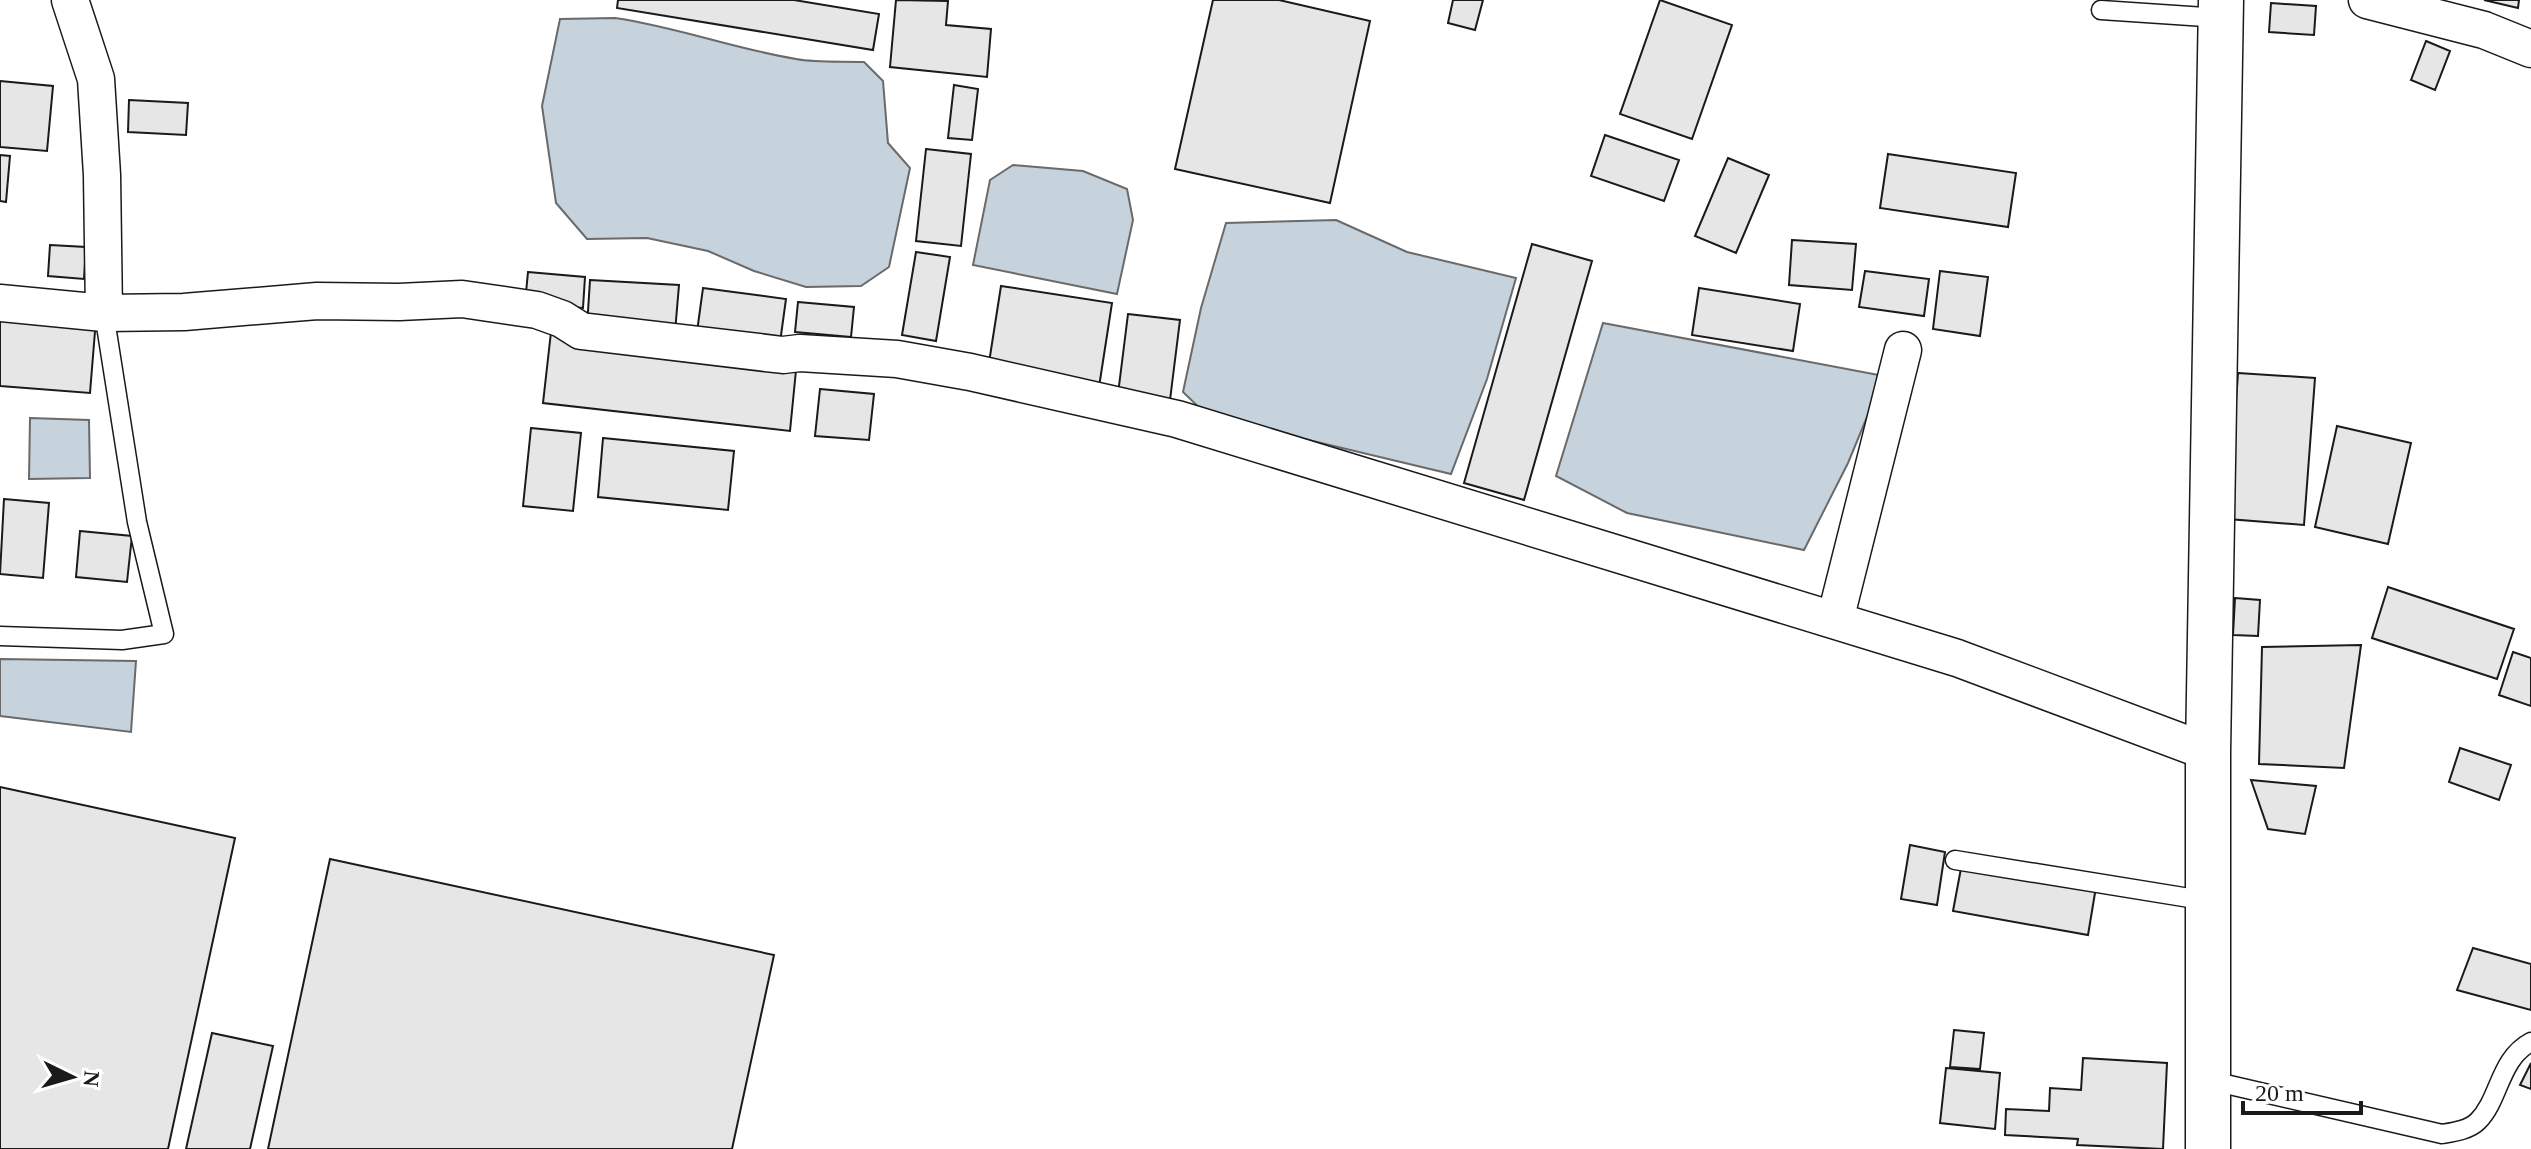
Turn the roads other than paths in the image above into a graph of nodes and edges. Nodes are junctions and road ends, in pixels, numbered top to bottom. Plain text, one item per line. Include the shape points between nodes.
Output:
1 (70, 0) edge
2 (2367, 0) edge
3 (2221, 9) edge
4 (2101, 10) dead end
5 (2531, 49) edge
6 (0, 303) edge
7 (104, 313) junction
8 (1903, 350) dead end
9 (1835, 620) junction
10 (0, 636) edge
11 (2208, 752) junction
12 (1955, 860) dead end
13 (2208, 901) junction
14 (2531, 1042) edge
15 (2208, 1080) junction
16 (2208, 1149) edge

1 - 7 street via 96,79
2 - 5 street via 2484,30
3 - 4 lane
3 - 11 main road
6 - 7 street
7 - 9 street via 462,299 537,310 581,331 783,355 897,359 1177,419
7 - 10 lane via 137,522 164,634 122,640
8 - 9 street
9 - 11 street via 1957,658
11 - 13 main road
12 - 13 lane
13 - 15 main road
14 - 15 lane via 2509,1062 2478,1122 2442,1134
15 - 16 main road

